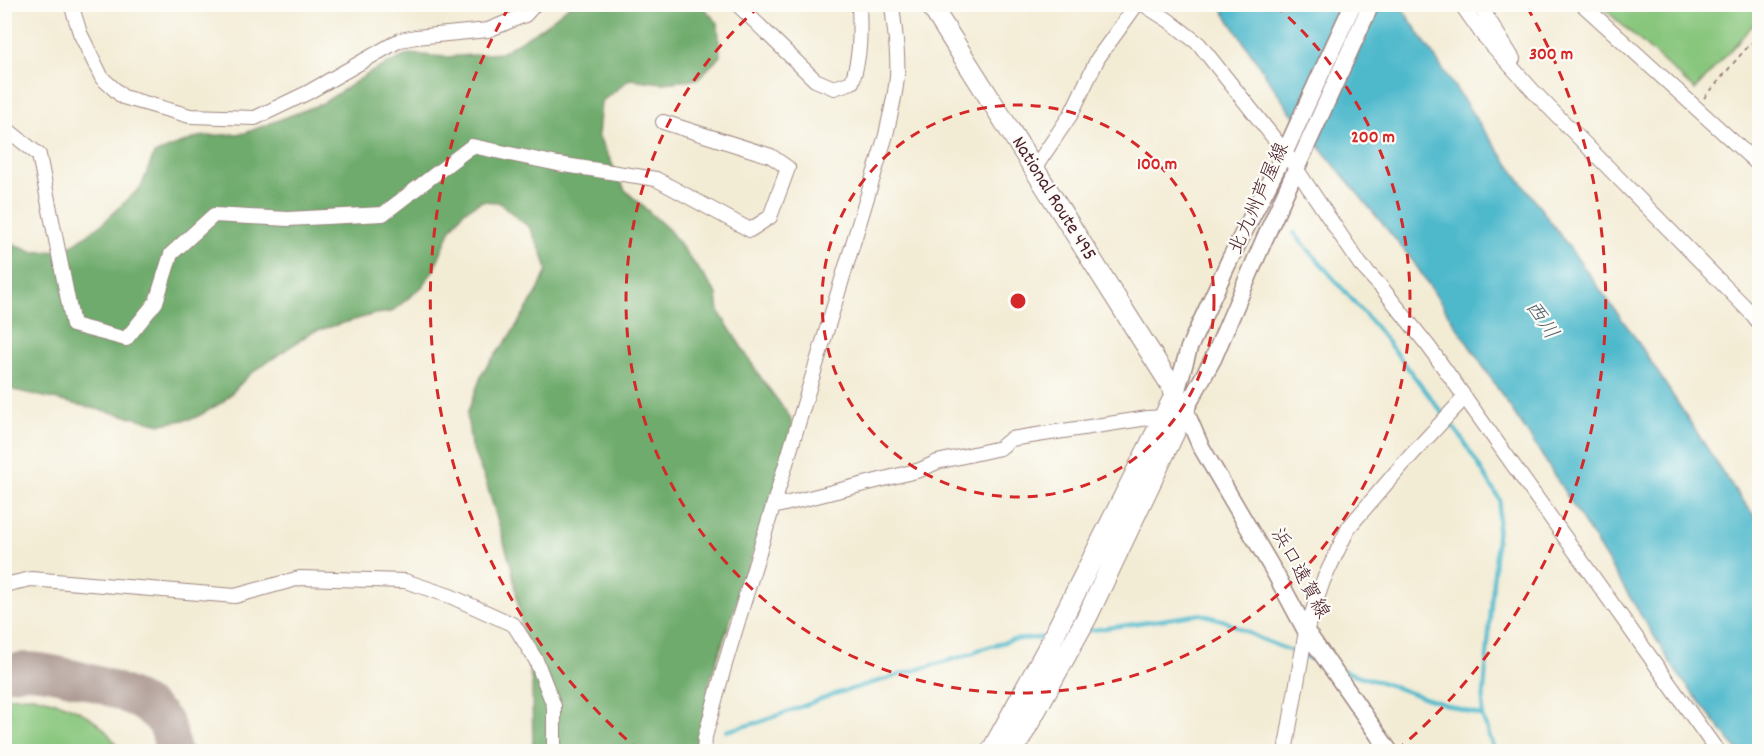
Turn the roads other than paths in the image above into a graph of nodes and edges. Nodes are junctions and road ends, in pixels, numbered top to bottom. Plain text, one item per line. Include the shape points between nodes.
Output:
1 (71, 4) edge
2 (535, 4) edge
3 (737, 4) edge
4 (859, 4) edge
5 (892, 4) edge
6 (930, 4) edge
7 (1137, 4) edge
8 (1143, 4) edge
9 (1353, 4) edge
10 (1371, 4) edge
11 (1461, 4) edge
12 (1479, 4) edge
13 (1582, 4) edge
14 (1535, 93) junction
15 (663, 122) dead end
16 (4, 127) edge
17 (1288, 146) junction
18 (1299, 162) junction
19 (1760, 166) edge
20 (1034, 169) junction
21 (1760, 324) edge
22 (1465, 397) junction
23 (1180, 401) junction
24 (1164, 417) junction
25 (772, 507) junction
26 (4, 585) edge
27 (1306, 631) junction
28 (555, 752) edge
29 (704, 752) edge
30 (991, 752) edge
31 (1013, 752) edge
32 (1285, 752) edge
33 (1390, 752) edge
34 (1718, 752) edge

1 - 2 street via 102,78 123,97 190,116 255,118 400,40 488,30 525,15
3 - 4 street via 815,80 834,88 852,82 858,62
5 - 25 street via 897,73 888,126
6 - 20 highway, National Route 495
7 - 20 street via 1098,58 1071,114
8 - 17 street via 1199,44
9 - 17 main road, 北九州芦屋線
10 - 18 main road, 北九州芦屋線
11 - 14 street via 1482,34
12 - 14 street
13 - 19 street
14 - 21 street
15 - 16 street via 771,156 788,168 770,217 750,230 656,179 472,146 382,214 288,219 214,215 171,254 156,303 126,339 73,325 39,156
17 - 18 street
17 - 23 main road, 北九州芦屋線 via 1189,348
18 - 22 street via 1360,264
18 - 23 main road, 北九州芦屋線 via 1213,359
20 - 23 highway, National Route 495
22 - 27 street via 1349,527 1323,581
22 - 34 street
23 - 24 highway
23 - 27 main road, 浜口遠賀線 via 1200,445
23 - 31 highway via 1087,617
24 - 25 street via 1011,439 1000,448
24 - 30 highway
25 - 29 street via 725,664
26 - 28 street via 30,579 235,596 300,578 405,581 514,625 536,660 554,706
27 - 32 street
27 - 33 main road, 浜口遠賀線

